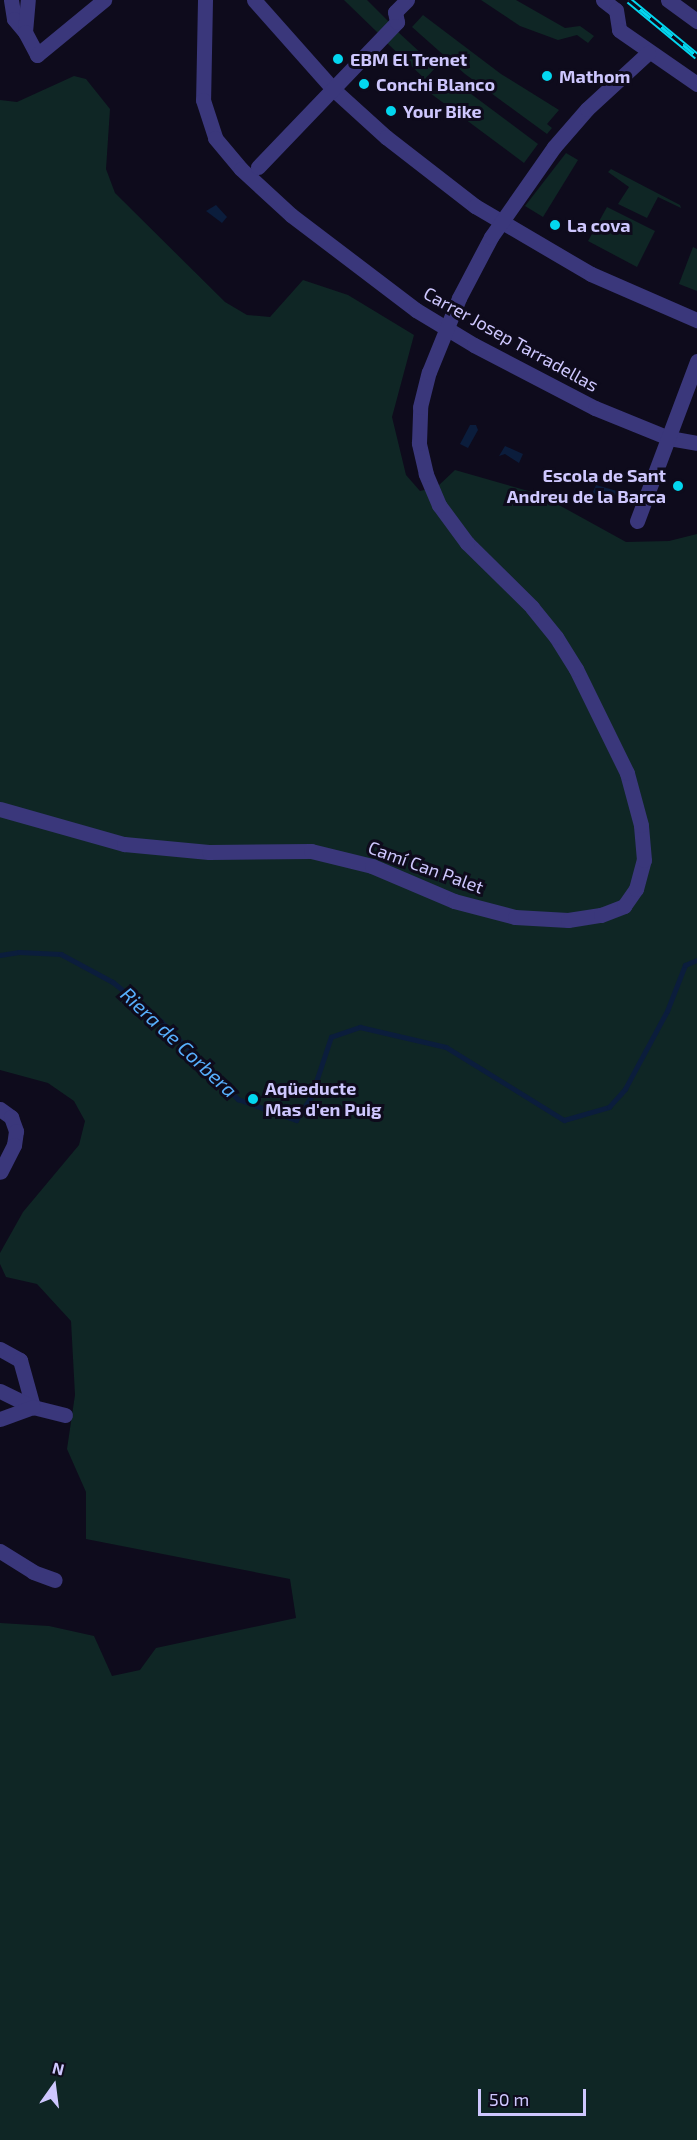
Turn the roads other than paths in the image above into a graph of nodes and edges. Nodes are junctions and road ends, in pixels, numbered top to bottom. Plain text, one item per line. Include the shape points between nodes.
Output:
1 (10, 0) edge
2 (28, 0) edge
3 (104, 0) edge
4 (205, 0) edge
5 (254, 0) edge
6 (407, 0) edge
7 (603, 0) edge
8 (668, 0) edge
9 (697, 21) edge
10 (25, 32) junction
11 (648, 53) junction
12 (697, 84) edge
13 (333, 89) junction
14 (258, 166) dead end
15 (500, 223) junction
16 (697, 320) edge
17 (447, 328) junction
18 (697, 361) edge
19 (669, 438) junction
20 (697, 443) edge
21 (637, 521) dead end
22 (0, 809) edge
23 (0, 1109) edge
24 (0, 1172) edge
25 (0, 1349) edge
26 (0, 1391) edge
27 (33, 1407) junction
28 (65, 1415) dead end
29 (0, 1419) edge
30 (0, 1551) edge
31 (55, 1580) dead end

1 - 10 street via 14,19
2 - 10 street
3 - 10 street via 37,54
4 - 17 street, Carrer Josep Tarradellas via 203,100 215,138 241,169 291,215 416,310
5 - 13 street
6 - 13 street via 395,12 398,22
7 - 11 street via 616,10 619,30
8 - 9 street
11 - 12 street via 660,56
11 - 15 street, Camí Can Palet via 554,147
13 - 14 street
13 - 15 street via 429,172
15 - 16 street via 591,274
15 - 17 street, Camí Can Palet
17 - 19 street, Carrer Josep Tarradellas via 557,390
17 - 22 street, Camí Can Palet via 420,407 419,443 426,474 447,519 532,607 555,637 576,669 618,755 634,797 644,851 639,880 624,906 614,912 577,919 522,918 473,907 372,866 311,851 220,852 124,844
18 - 19 street
19 - 20 street, Carrer Josep Tarradellas
19 - 21 street
23 - 24 street via 11,1117 16,1131 14,1146
25 - 27 street via 20,1360
26 - 27 street
27 - 28 street
27 - 29 street
30 - 31 street via 33,1572

